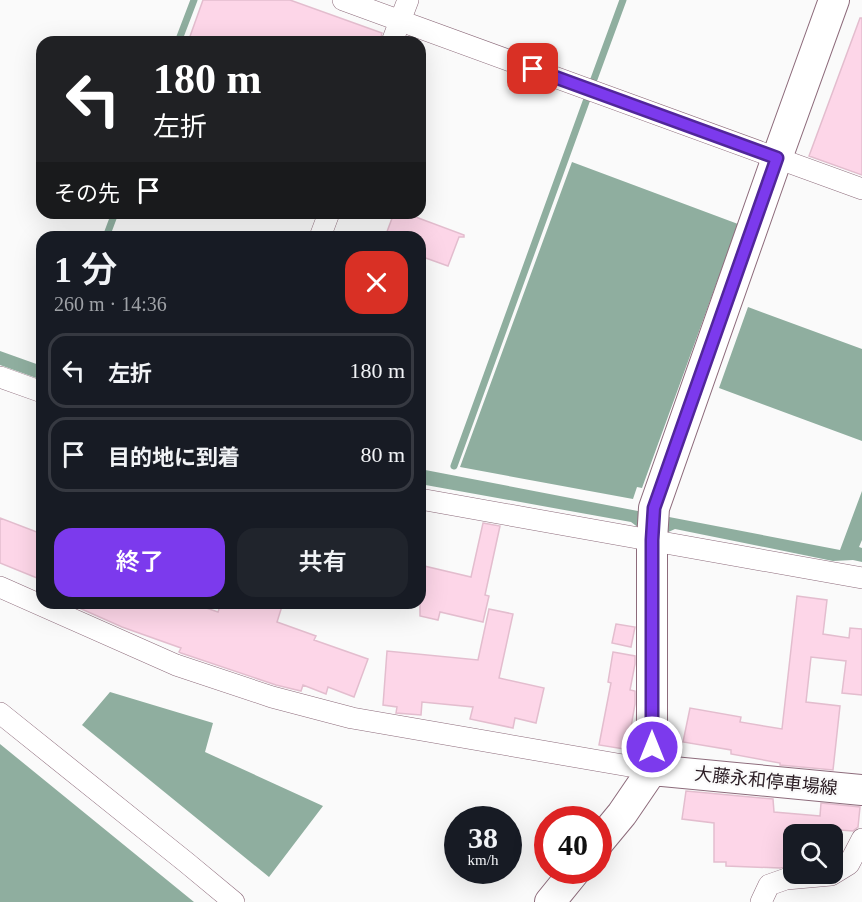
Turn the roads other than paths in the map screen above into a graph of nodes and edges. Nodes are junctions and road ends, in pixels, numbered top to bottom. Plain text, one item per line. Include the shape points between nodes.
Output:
1 (343, 0) edge
2 (408, 0) edge
3 (834, 0) edge
4 (400, 21) junction
5 (394, 36) edge
6 (777, 158) junction
7 (862, 189) edge
8 (0, 377) edge
9 (36, 390) edge
10 (426, 500) edge
11 (653, 528) junction
12 (862, 578) edge
13 (0, 586) edge
14 (36, 602) edge
15 (51, 609) edge
16 (0, 713) edge
17 (652, 770) junction
18 (862, 790) edge
19 (612, 826) edge
20 (862, 839) edge
21 (565, 884) edge
22 (234, 902) edge
23 (550, 902) edge
24 (761, 902) edge

1 - 4 street
2 - 4 street
3 - 6 street
4 - 5 street
4 - 6 street
6 - 7 street
6 - 11 street
8 - 9 street
10 - 11 street
11 - 12 street
11 - 17 street
13 - 14 street
15 - 17 street via 176,665 272,697 352,718
16 - 22 street
17 - 18 street, 大藤永和停車場線
17 - 19 street
20 - 24 street via 849,864 831,874 769,885
21 - 23 street

